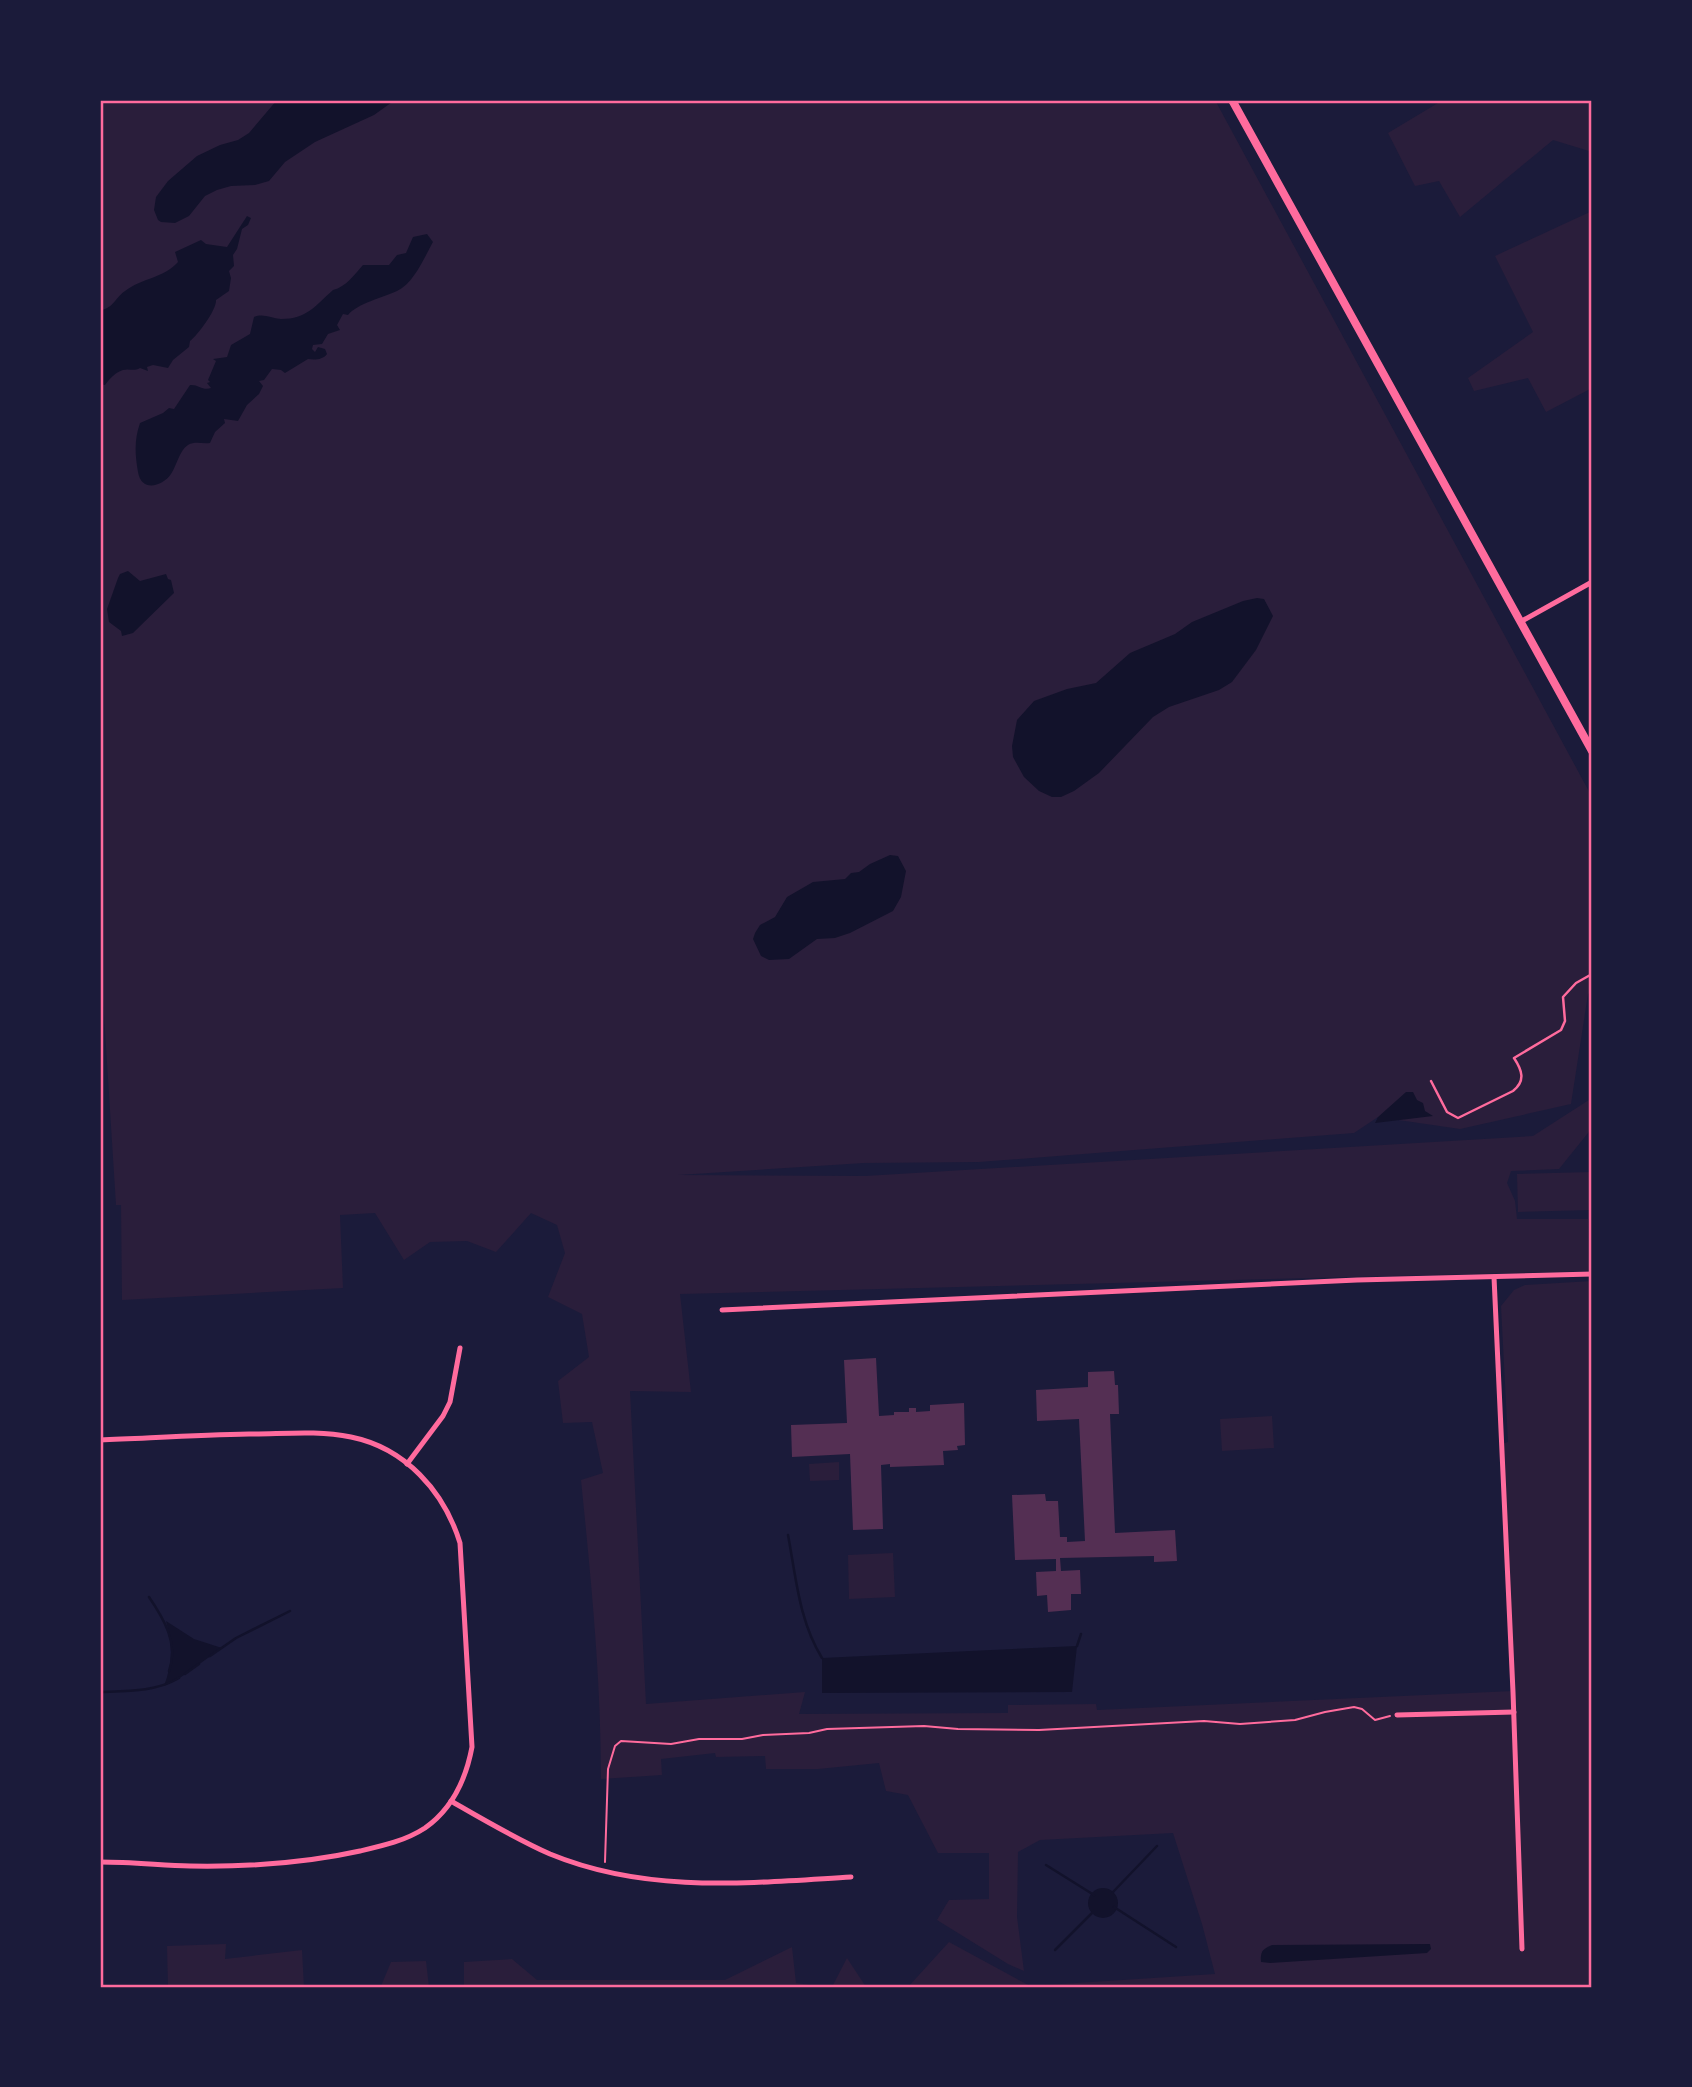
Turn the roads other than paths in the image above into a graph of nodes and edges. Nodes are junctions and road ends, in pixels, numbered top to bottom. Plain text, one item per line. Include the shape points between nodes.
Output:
1 (1232, 100) edge
2 (1592, 582) edge
3 (1520, 622) junction
4 (1592, 751) edge
5 (1592, 974) edge
6 (1431, 1081) dead end
7 (1592, 1274) edge
8 (1494, 1277) junction
9 (722, 1310) dead end
10 (460, 1349) dead end
11 (100, 1440) edge
12 (407, 1464) junction
13 (1514, 1712) junction
14 (1398, 1715) road end
15 (452, 1801) junction
16 (100, 1862) edge
17 (851, 1877) dead end
18 (1522, 1949) dead end

1 - 3 main road
2 - 3 street
3 - 4 main road
5 - 6 lane via 1563,997 1561,1030 1514,1058 1522,1076 1513,1091 1458,1118 1447,1112
7 - 8 street
8 - 9 street
8 - 13 street
10 - 12 street via 450,1402
11 - 12 street via 337,1435 369,1443
12 - 15 street via 426,1479 447,1513 462,1558 472,1747
13 - 14 street
13 - 18 street
15 - 16 street via 426,1827 397,1842 323,1858 208,1866
15 - 17 street via 540,1849 617,1875 707,1884

